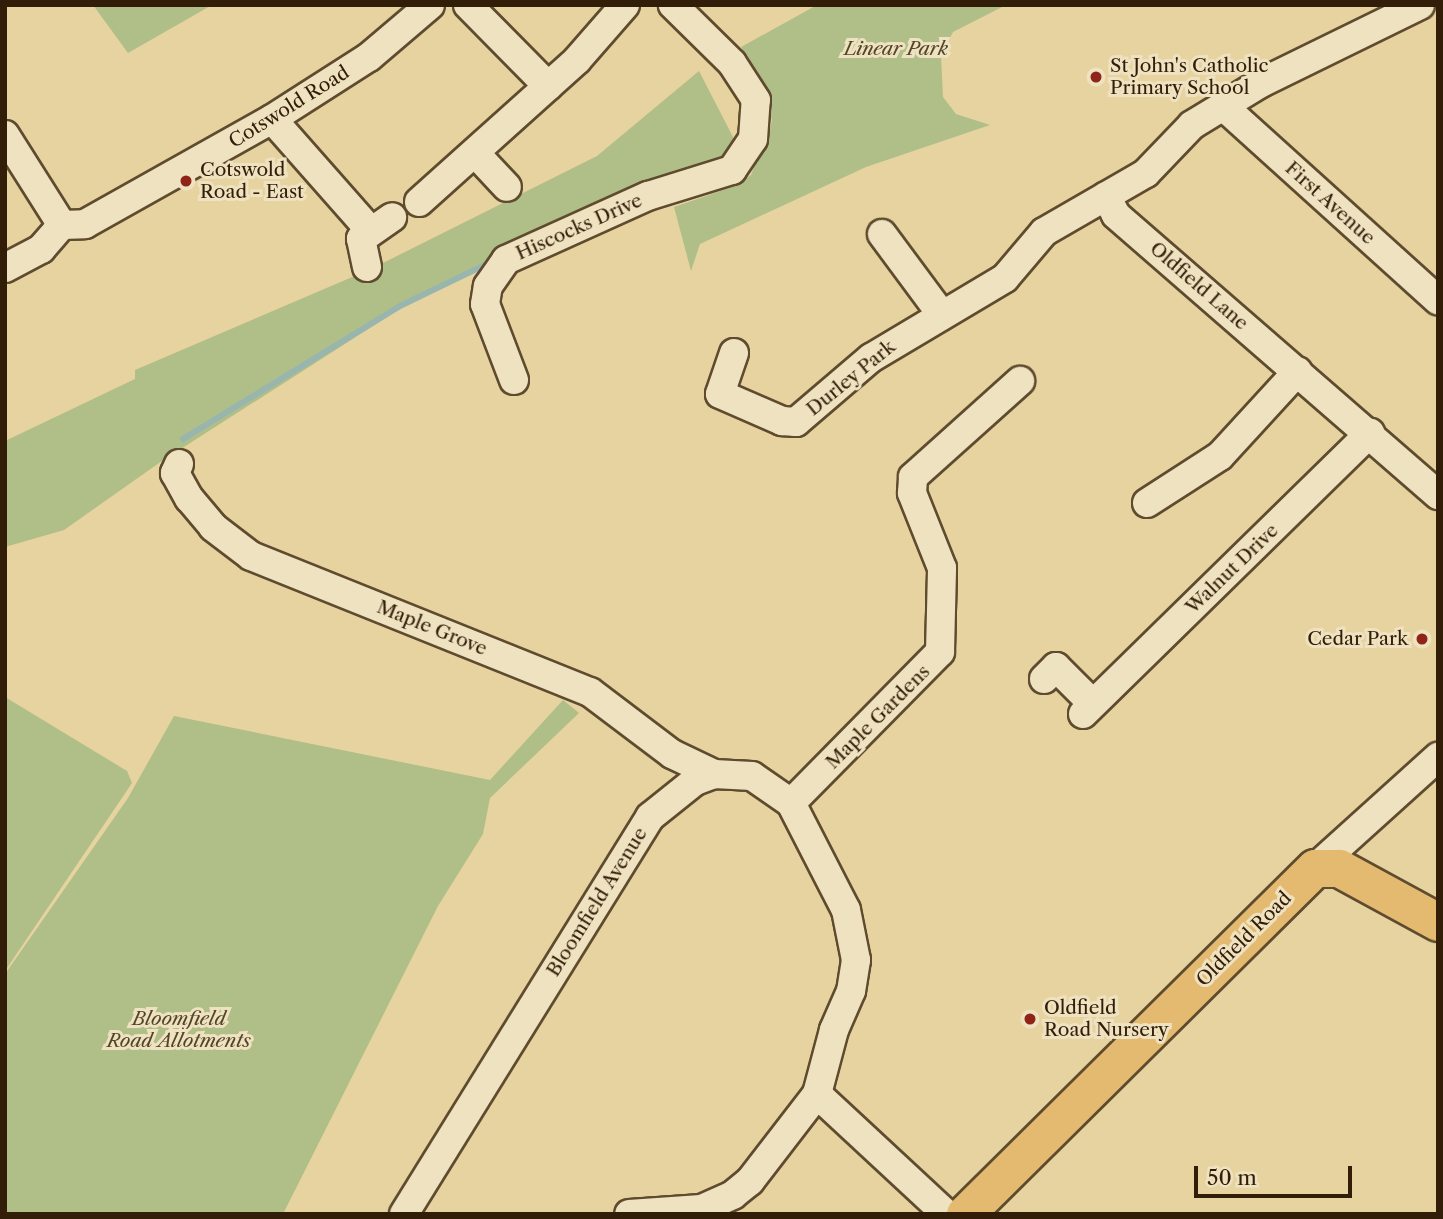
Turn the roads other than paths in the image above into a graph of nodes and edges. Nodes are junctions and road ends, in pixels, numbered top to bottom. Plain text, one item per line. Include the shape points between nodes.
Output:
1 (430, 5) edge
2 (468, 5) edge
3 (625, 5) edge
4 (673, 5) edge
5 (1420, 5) edge
6 (548, 86) junction
7 (1223, 106) junction
8 (272, 119) junction
9 (5, 135) edge
10 (476, 154) junction
11 (507, 187) dead end
12 (1106, 196) junction
13 (419, 202) dead end
14 (62, 225) junction
15 (882, 234) dead end
16 (367, 267) dead end
17 (5, 268) edge
18 (1438, 300) edge
19 (942, 315) junction
20 (734, 353) dead end
21 (1298, 371) junction
22 (514, 380) dead end
23 (1020, 381) dead end
24 (1370, 433) junction
25 (178, 464) dead end
26 (1438, 495) edge
27 (1148, 504) dead end
28 (1044, 679) dead end
29 (1438, 757) edge
30 (714, 774) junction
31 (791, 803) junction
32 (1315, 868) junction
33 (1438, 922) edge
34 (817, 1094) junction
35 (404, 1214) edge
36 (629, 1214) edge
37 (946, 1214) edge
38 (965, 1214) edge

1 - 8 street, Cotswold Road via 369,57
2 - 6 street
3 - 6 street
4 - 22 street, Hiscocks Drive via 732,63 756,100 755,129 747,153 732,170 648,196 506,260 488,286 485,304
5 - 7 street
6 - 10 street
7 - 12 street via 1179,137 1146,173
7 - 18 street, First Avenue
8 - 14 street, Cotswold Road via 85,224
8 - 16 street via 380,223 360,239
9 - 14 street
10 - 11 street
10 - 13 street
12 - 19 street, Durley Park via 1044,233 1005,278
12 - 21 street, Oldfield Lane via 1116,215
14 - 17 street via 41,249
15 - 19 street
19 - 20 street, Durley Park via 871,358 796,422 782,421 720,394
21 - 24 street, Oldfield Lane
21 - 27 street via 1220,456
23 - 31 street, Maple Gardens via 913,477 912,493 942,568 940,652
24 - 26 street, Oldfield Lane
24 - 28 street, Walnut Drive via 1088,709 1056,667
25 - 30 street, Maple Grove via 175,473 189,498 213,527 251,556 590,692 672,754
29 - 32 street, Oldfield Road
30 - 31 street via 752,776
30 - 35 street, Bloomfield Avenue via 665,802 633,839
31 - 34 street via 846,910 856,960 851,991 834,1030
32 - 33 main road via 1339,868
32 - 38 main road, Oldfield Road
34 - 36 street via 750,1181 733,1195 701,1209
34 - 37 street

